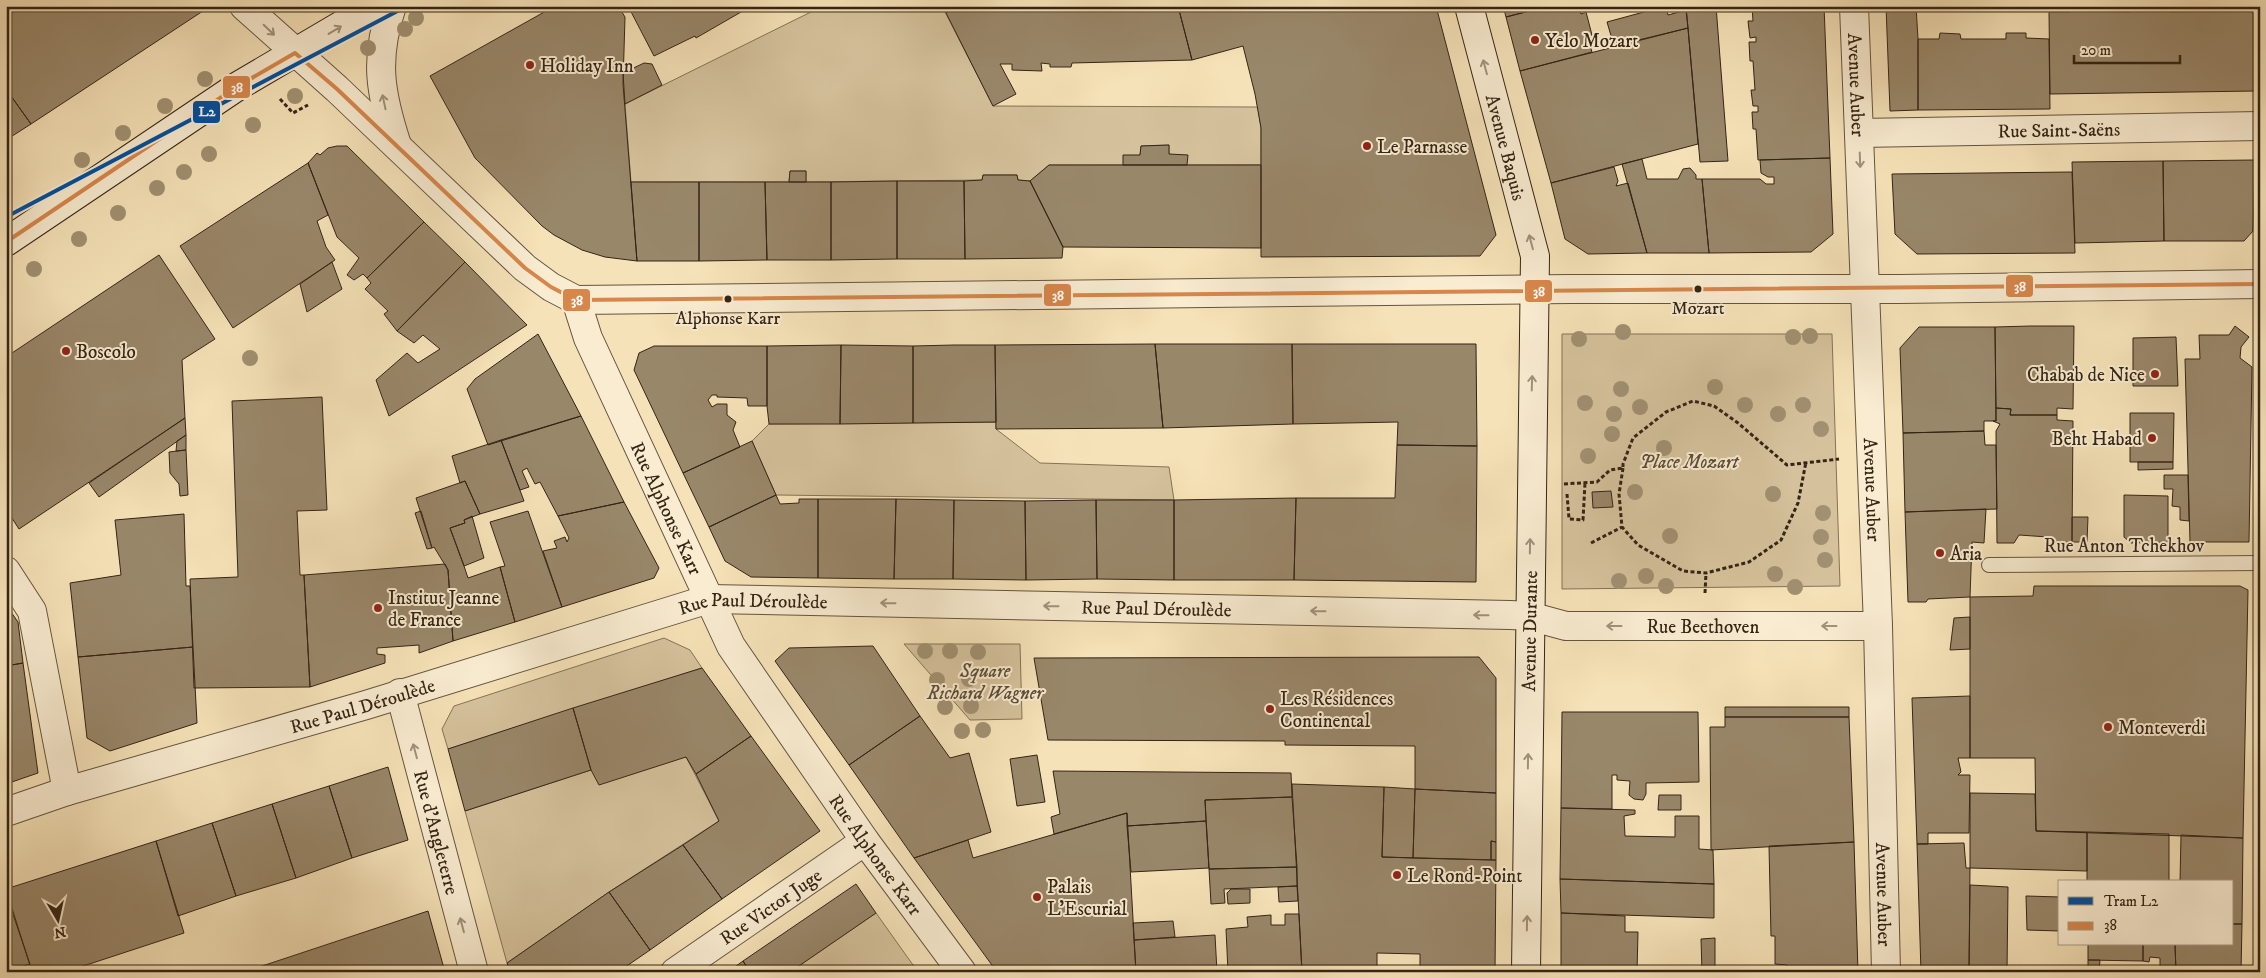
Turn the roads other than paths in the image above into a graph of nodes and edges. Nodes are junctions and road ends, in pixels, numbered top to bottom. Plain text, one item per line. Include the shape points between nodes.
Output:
1 (244, 6) edge
2 (374, 6) edge
3 (392, 6) edge
4 (1469, 6) edge
5 (1854, 6) edge
6 (295, 53) junction
7 (2260, 126) edge
8 (1859, 133) junction
9 (399, 149) junction
10 (6, 242) edge
11 (2260, 284) edge
12 (1866, 289) junction
13 (1534, 290) junction
14 (576, 300) junction
15 (2260, 563) edge
16 (1989, 565) dead end
17 (6, 571) edge
18 (709, 599) junction
19 (1530, 616) junction
20 (1878, 626) junction
21 (400, 693) junction
22 (67, 791) junction
23 (6, 812) edge
24 (866, 841) junction
25 (474, 972) edge
26 (675, 972) edge
27 (962, 972) edge
28 (1526, 972) edge
29 (1886, 972) edge

1 -> 6 street
6 -> 2 street
9 -> 3 street via 385,106 381,81 383,44
13 -> 4 street, Avenue Baquis via 1535,256
5 - 8 street, Avenue Auber
6 - 9 street
6 - 10 street via 238,86
7 - 8 street, Rue Saint-Saëns
8 -> 12 street, Avenue Auber
9 - 14 street via 525,268
11 - 12 street
12 - 13 street
12 - 20 street, Avenue Auber
13 - 14 street
19 -> 13 street, Avenue Durante
14 - 18 street, Rue Alphonse Karr via 588,338
15 - 16 lane, Rue Anton Tchekhov
17 - 22 street via 32,611
19 -> 18 street, Rue Paul Déroulède
18 - 21 street, Rue Paul Déroulède
18 - 24 street, Rue Alphonse Karr via 731,646
20 -> 19 street, Rue Beethoven via 1566,626
28 -> 19 street, Avenue Durante
20 - 29 street, Avenue Auber
21 - 22 street, Rue Paul Déroulède
25 -> 21 street, Rue d'Angleterre
22 - 23 street, Rue Paul Déroulède
24 - 26 street, Rue Victor Juge
24 - 27 street, Rue Alphonse Karr

